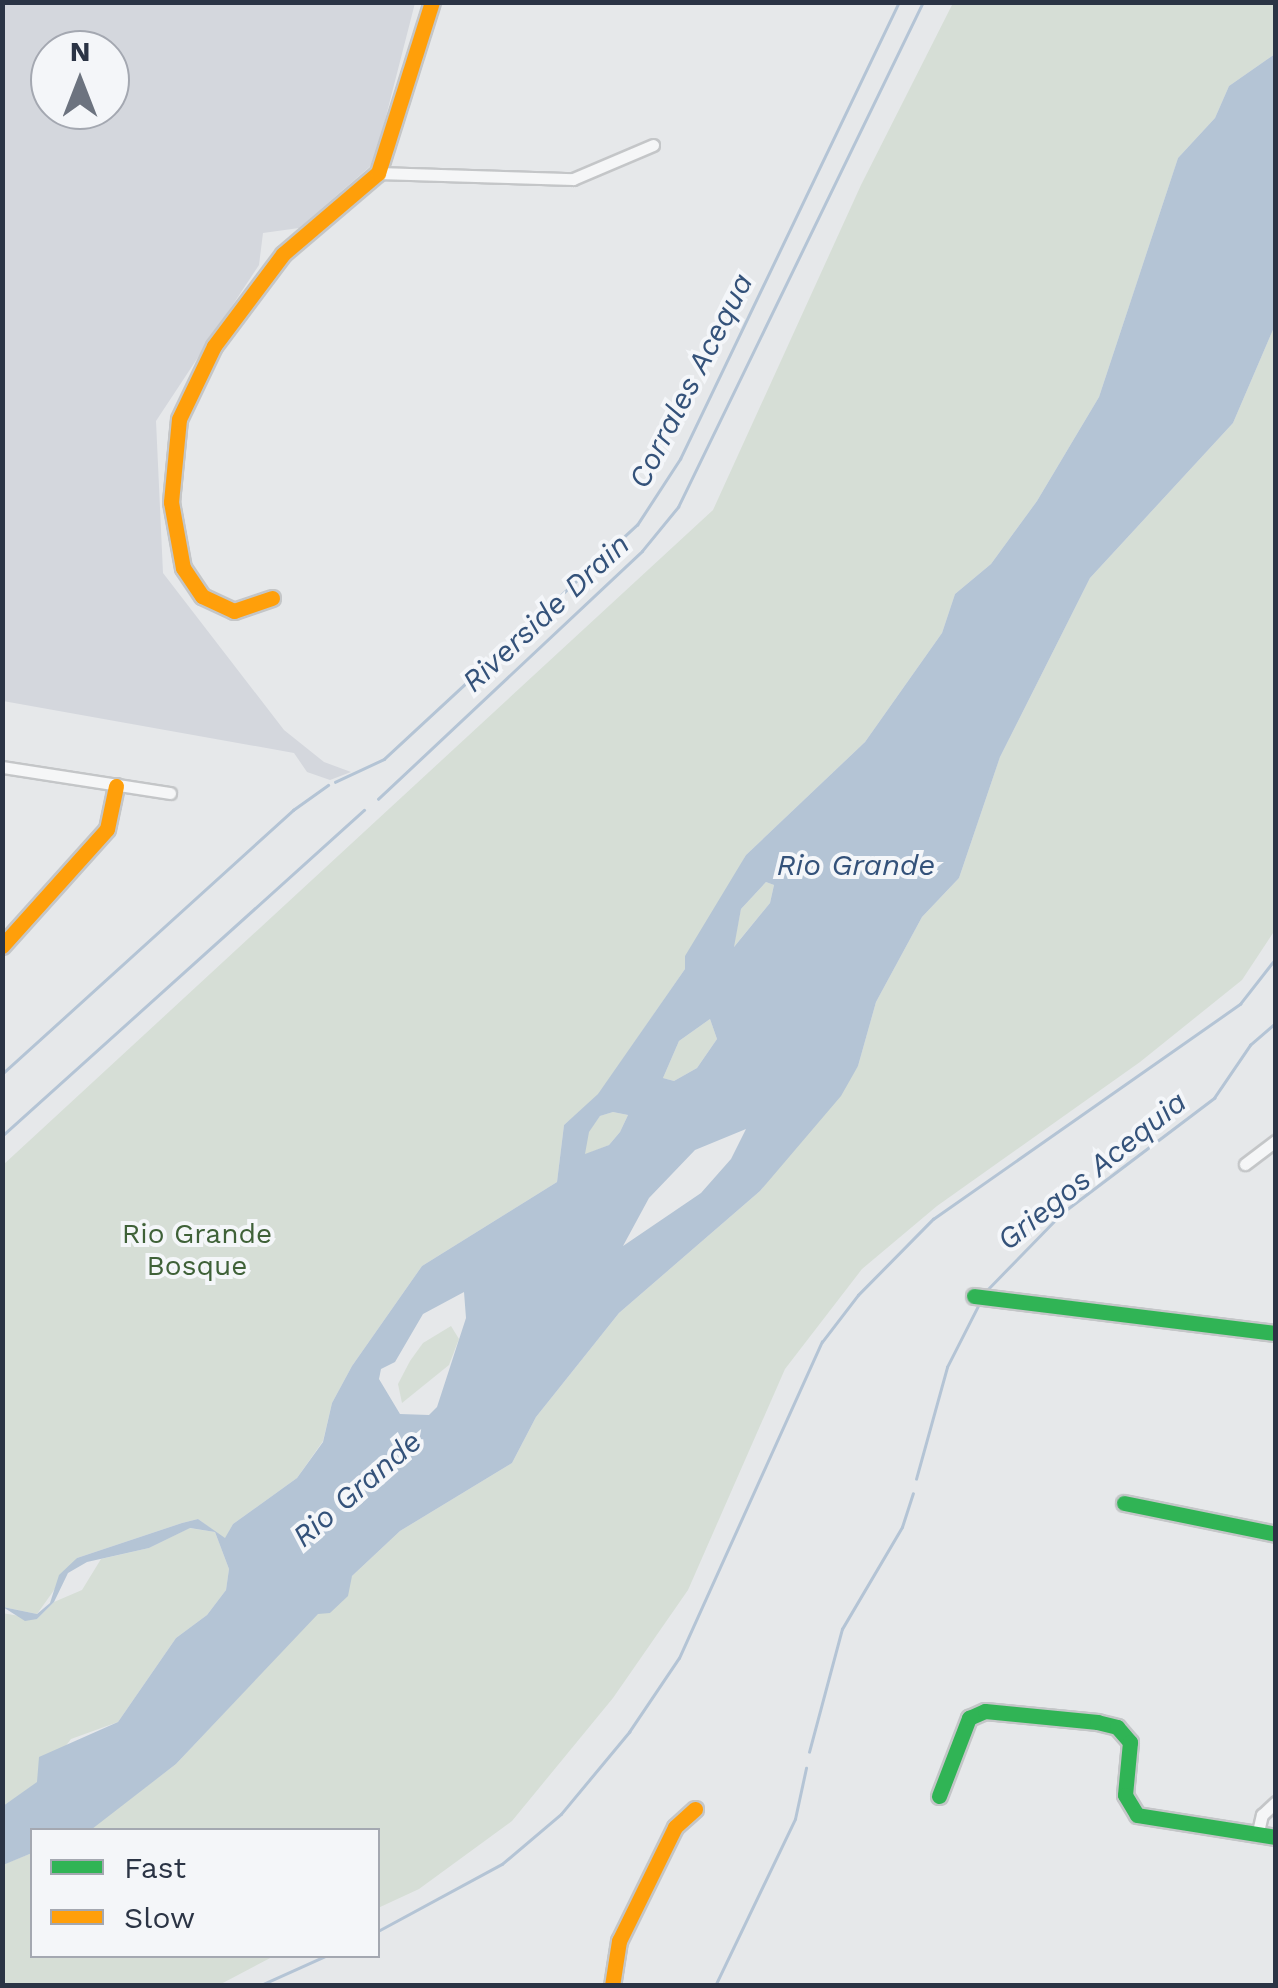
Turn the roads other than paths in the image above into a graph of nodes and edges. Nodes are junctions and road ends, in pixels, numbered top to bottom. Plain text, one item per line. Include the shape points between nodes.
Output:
1 (432, 2) edge
2 (653, 145) dead end
3 (378, 174) junction
4 (272, 598) dead end
5 (2, 767) edge
6 (116, 786) junction
7 (170, 793) dead end
8 (2, 946) edge
9 (1276, 1141) edge
10 (1245, 1164) dead end
11 (981, 1297) dead end
12 (1276, 1334) edge
13 (1124, 1503) dead end
14 (1276, 1534) edge
15 (939, 1796) dead end
16 (1276, 1802) edge
17 (695, 1809) dead end
18 (1257, 1836) junction
19 (1276, 1837) edge
20 (612, 1986) edge

1 - 3 street
2 - 3 street via 573,179
3 - 4 street via 282,254 214,346 179,419 172,502 184,568 202,596 234,611
5 - 6 street
6 - 7 street
6 - 8 street via 107,829
9 - 10 street
11 - 12 street
13 - 14 street
15 - 18 street via 968,1718 985,1711 1097,1722 1117,1727 1130,1742 1125,1791 1138,1815
16 - 18 street via 1262,1815
17 - 20 street via 675,1827 620,1941
18 - 19 street

